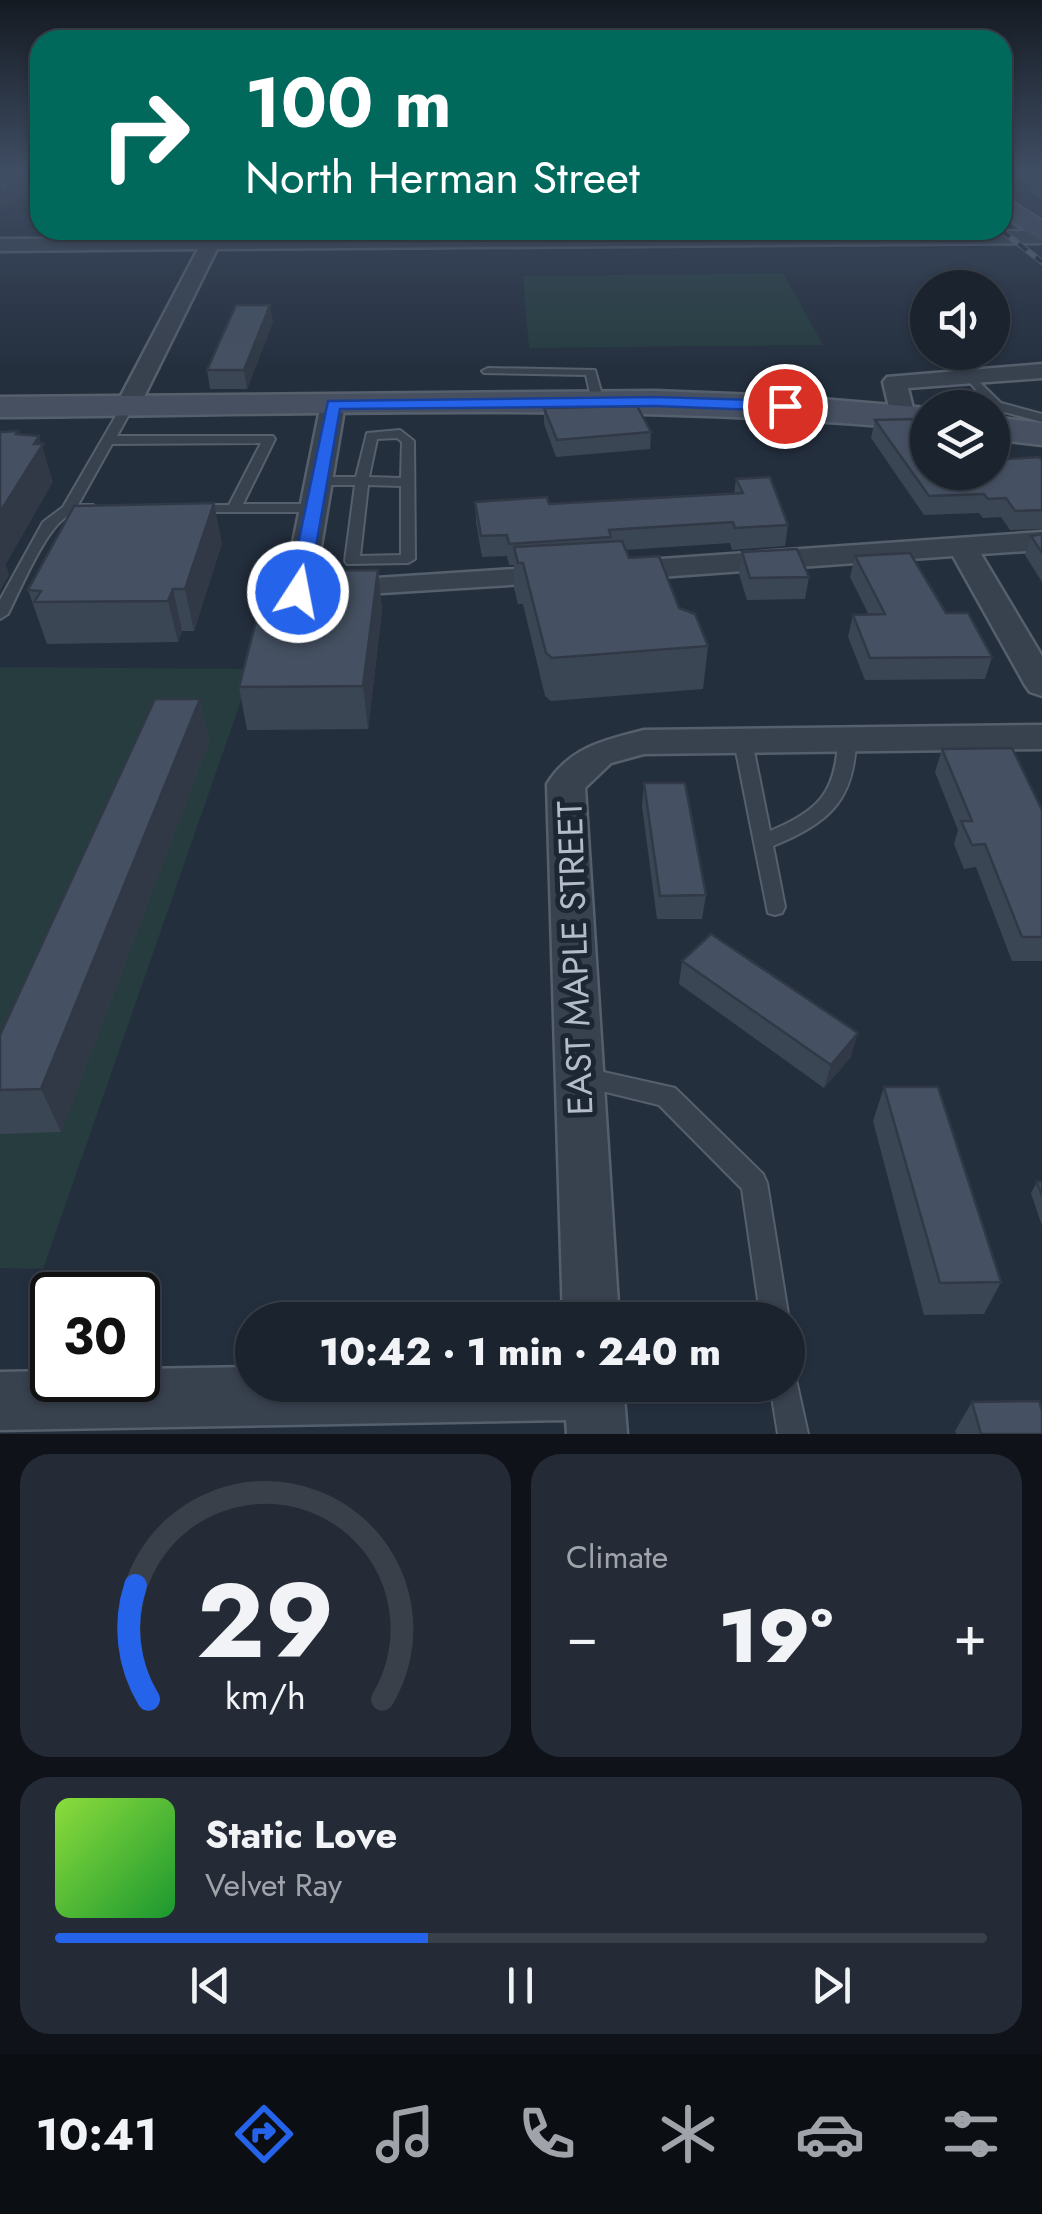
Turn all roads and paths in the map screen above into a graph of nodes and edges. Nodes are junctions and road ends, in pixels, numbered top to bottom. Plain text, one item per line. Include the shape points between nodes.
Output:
1 (133, 240) edge
2 (211, 240) edge
3 (0, 245) edge
4 (1042, 371) edge
5 (488, 372) dead end
6 (970, 376) junction
7 (978, 390) edge
8 (598, 402) junction
9 (333, 404) junction
10 (127, 406) junction
11 (0, 407) edge
12 (910, 408) edge
13 (1010, 415) edge
14 (910, 417) edge
15 (1042, 418) edge
16 (1010, 421) edge
17 (1042, 434) edge
18 (108, 440) junction
19 (362, 481) junction
20 (408, 482) junction
21 (316, 494) junction
22 (104, 509) edge
23 (170, 509) edge
24 (234, 509) junction
25 (68, 510) junction
26 (1042, 542) edge
27 (962, 546) junction
28 (408, 572) junction
29 (0, 614) edge
30 (1042, 686) edge
31 (1042, 737) edge
32 (847, 740) junction
33 (743, 741) junction
34 (763, 842) junction
35 (775, 907) dead end
36 (580, 1077) junction
37 (590, 1302) edge
38 (772, 1302) edge
39 (0, 1401) edge
40 (787, 1402) edge
41 (595, 1403) edge
42 (792, 1434) edge

1 - 3 street
2 - 10 street
4 - 6 street
5 - 8 lane via 590,372
6 - 7 lane
6 - 12 street via 895,382
8 - 9 main road
8 - 14 main road
9 - 10 main road
9 - 21 street
10 - 11 main road
10 - 18 lane
13 - 15 lane
16 - 17 main road
18 - 24 lane via 268,439
18 - 25 lane
19 - 20 lane
19 - 20 lane via 370,436 400,434 408,442
19 - 21 lane
19 - 28 lane via 352,561
20 - 28 lane
21 - 24 lane
21 - 28 street via 298,592
22 - 25 lane
23 - 24 lane
25 - 29 lane via 50,522
26 - 27 street
27 - 28 street
27 - 30 street
31 - 32 street, EAST MAPLE STREET
32 - 33 street, EAST MAPLE STREET
32 - 34 lane via 848,771 836,798 801,827
33 - 34 lane
33 - 36 street, EAST MAPLE STREET via 644,742 598,754 566,784
34 - 35 lane
36 - 37 street, EAST MAPLE STREET
36 - 38 lane via 666,1096 754,1183
39 - 41 street
40 - 42 lane

